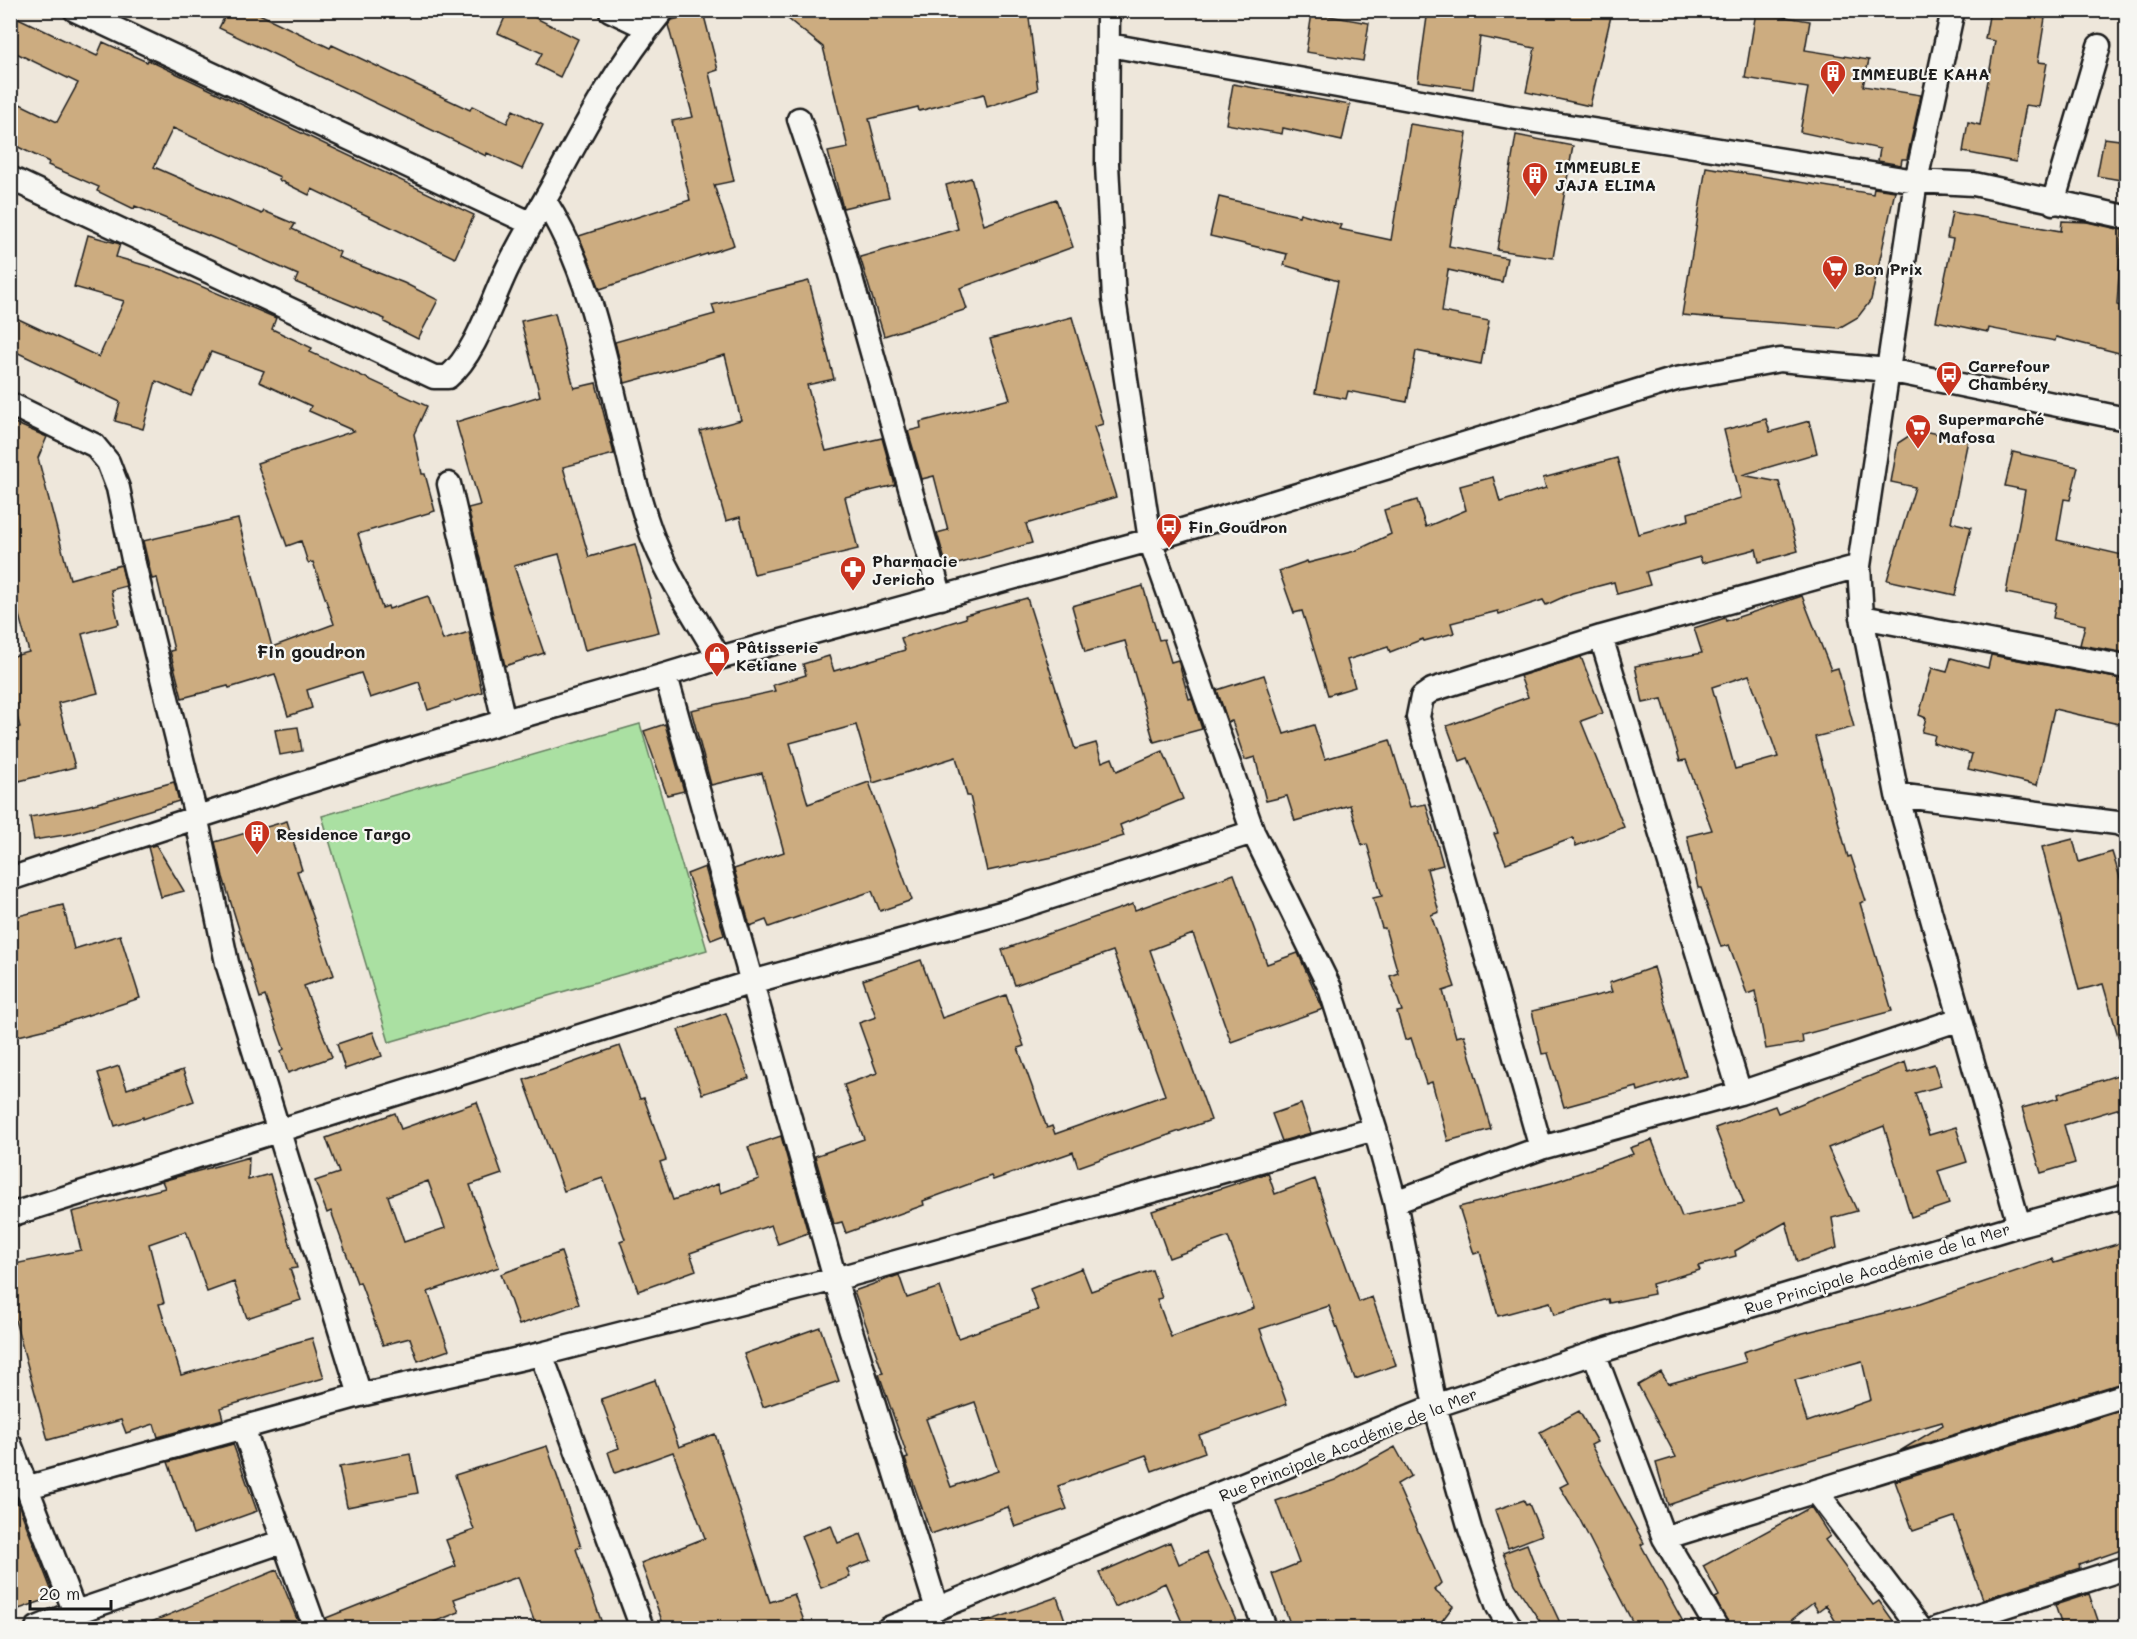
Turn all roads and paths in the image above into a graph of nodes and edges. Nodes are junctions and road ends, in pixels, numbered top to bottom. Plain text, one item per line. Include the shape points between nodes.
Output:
1 (75, 10) edge
2 (610, 10) edge
3 (663, 10) edge
4 (1108, 10) edge
5 (1953, 10) edge
6 (648, 28) junction
7 (1109, 45) junction
8 (2099, 46) dead end
9 (799, 119) dead end
10 (10, 178) edge
11 (1916, 181) junction
12 (545, 201) junction
13 (2053, 203) junction
14 (2127, 217) edge
15 (530, 223) junction
16 (1888, 370) junction
17 (10, 404) edge
18 (2127, 419) edge
19 (449, 484) dead end
20 (1150, 540) junction
21 (1859, 566) junction
22 (941, 598) junction
23 (1862, 617) junction
24 (1600, 637) junction
25 (719, 658) junction
26 (2127, 667) edge
27 (666, 676) junction
28 (504, 721) junction
29 (1897, 795) junction
30 (196, 816) junction
31 (2127, 827) edge
32 (1253, 832) junction
33 (10, 879) edge
34 (752, 982) junction
35 (1960, 1019) junction
36 (1740, 1093) junction
37 (1375, 1129) junction
38 (279, 1132) junction
39 (1541, 1148) junction
40 (2127, 1196) edge
41 (1395, 1202) junction
42 (10, 1215) edge
43 (2019, 1225) junction
44 (835, 1279) junction
45 (1594, 1353) junction
46 (541, 1354) junction
47 (360, 1395) junction
48 (2127, 1395) edge
49 (1435, 1406) junction
50 (243, 1428) junction
51 (10, 1444) edge
52 (25, 1488) junction
53 (1816, 1491) junction
54 (1215, 1497) junction
55 (1664, 1538) junction
56 (284, 1541) junction
57 (2127, 1568) edge
58 (937, 1609) junction
59 (77, 1621) edge
60 (37, 1629) edge
61 (315, 1629) edge
62 (642, 1629) edge
63 (889, 1629) edge
64 (1265, 1629) edge
65 (1511, 1629) edge
66 (1716, 1629) edge
67 (1920, 1629) edge
68 (1937, 1629) edge

1 - 15 street
2 - 6 street
3 - 6 street
4 - 7 street
5 - 11 street, Rue Principale Académie de la Mer
6 - 12 street via 588,120
7 - 11 street via 1510,117
7 - 20 street via 1107,164 1114,299
8 - 13 street
9 - 22 street via 844,253
10 - 15 street via 434,377 448,377 458,369
11 - 13 street via 1974,184
11 - 16 street, Rue Principale Académie de la Mer
12 - 15 street
12 - 25 street via 564,231 583,279 650,531
13 - 14 street
16 - 18 street
16 - 20 street via 1780,360 1676,379
16 - 21 street, Rue Principale Académie de la Mer
17 - 30 street via 94,445 108,462 118,488
19 - 28 street
20 - 22 street
20 - 32 street
21 - 23 street, Rue Principale Académie de la Mer
21 - 24 street
22 - 25 street
23 - 26 street
23 - 29 street, Rue Principale Académie de la Mer
24 - 36 street
24 - 39 street via 1432,690 1422,697 1418,717
25 - 27 street
27 - 28 street
27 - 34 street
28 - 30 street
29 - 31 street
29 - 35 street, Rue Principale Académie de la Mer
30 - 33 street
30 - 38 street via 227,963
32 - 34 street via 1008,911
32 - 37 street via 1330,988
34 - 38 street
34 - 44 street
35 - 36 street
35 - 43 street, Rue Principale Académie de la Mer
36 - 39 street
37 - 41 street
37 - 44 street
38 - 42 street
38 - 47 street
39 - 41 street
40 - 43 street
41 - 49 street
43 - 45 street, Rue Principale Académie de la Mer
44 - 46 street
44 - 58 street
45 - 49 street, Rue Principale Académie de la Mer
45 - 55 street
46 - 47 street
46 - 62 street
47 - 50 street
48 - 53 street
49 - 54 street, Rue Principale Académie de la Mer
49 - 65 street via 1470,1529 1498,1607
50 - 52 street
50 - 56 street
51 - 52 street
52 - 59 street
53 - 55 street
53 - 67 street
54 - 58 street, Rue Principale Académie de la Mer
54 - 64 street
55 - 66 street
56 - 59 street
56 - 61 street
57 - 68 street
58 - 63 street, Rue Principale Académie de la Mer
59 - 60 street

